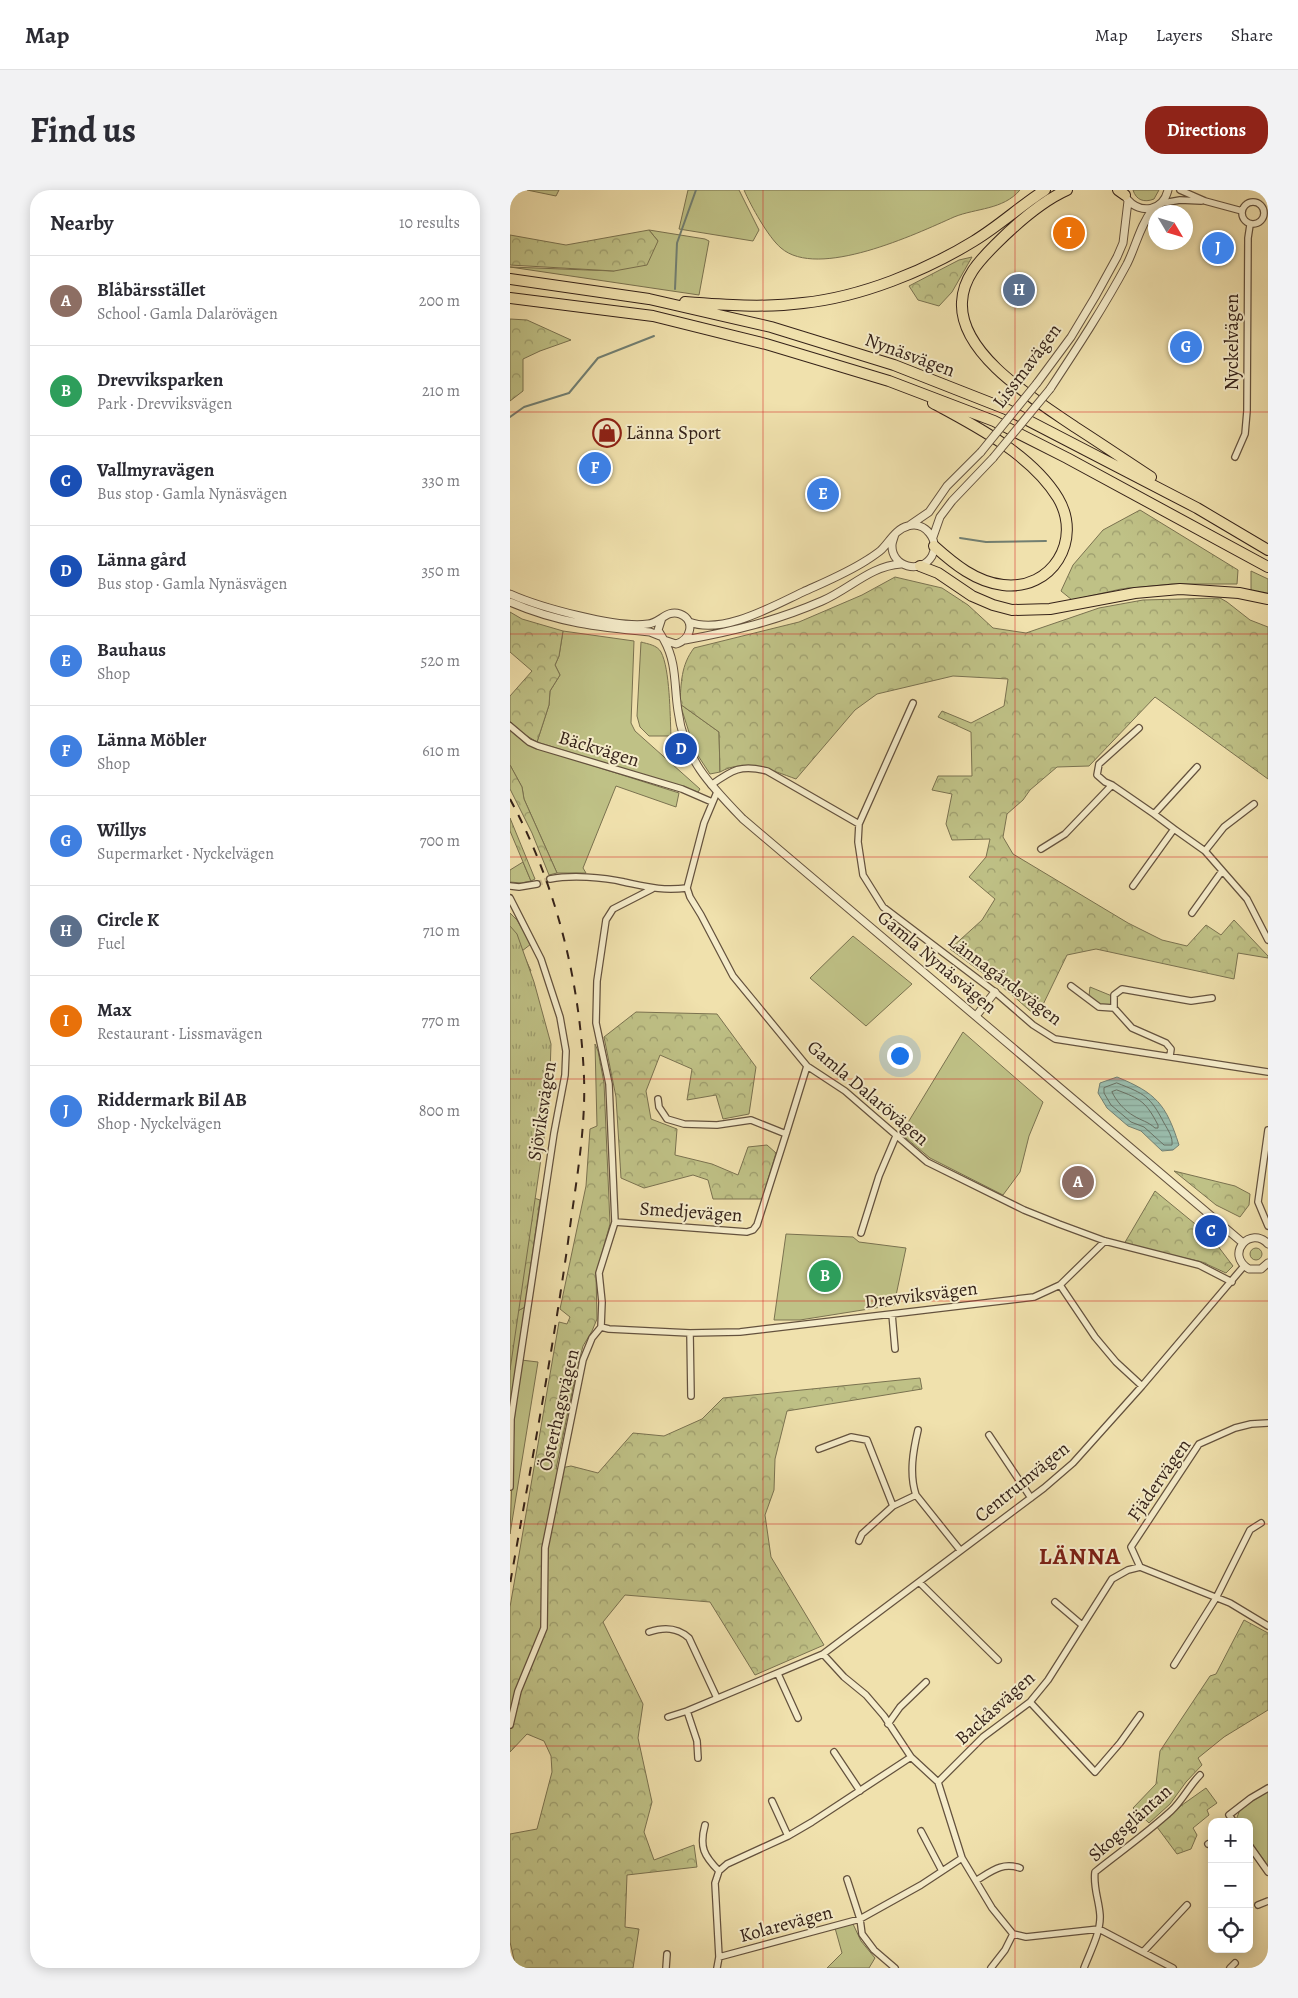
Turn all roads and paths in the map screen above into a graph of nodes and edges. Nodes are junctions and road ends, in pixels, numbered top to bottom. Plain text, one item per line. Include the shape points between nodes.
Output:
1 (1045, 190) edge
2 (1067, 190) edge
3 (1168, 190) edge
4 (1180, 190) edge
5 (1124, 194) edge
6 (1163, 202) junction
7 (1205, 202) junction
8 (1159, 205) edge
9 (1148, 210) edge
10 (1242, 211) junction
11 (1266, 214) edge
12 (1148, 215) edge
13 (1250, 225) junction
14 (510, 279) edge
15 (510, 298) edge
16 (649, 299) junction
17 (890, 381) junction
18 (1235, 457) dead end
19 (1197, 508) junction
20 (909, 525) junction
21 (895, 534) junction
22 (934, 542) junction
23 (1268, 550) edge
24 (901, 564) junction
25 (920, 566) junction
26 (1268, 567) edge
27 (510, 594) edge
28 (1268, 600) edge
29 (510, 602) edge
30 (662, 618) junction
31 (689, 622) junction
32 (662, 638) junction
33 (683, 642) junction
34 (674, 665) junction
35 (913, 703) dead end
36 (510, 726) edge
37 (1140, 728) dead end
38 (1197, 766) dead end
39 (711, 785) junction
40 (1112, 786) junction
41 (717, 792) junction
42 (712, 802) junction
43 (1254, 804) dead end
44 (1154, 814) junction
45 (859, 824) junction
46 (1174, 829) junction
47 (1041, 849) dead end
48 (1205, 852) junction
49 (1222, 871) junction
50 (550, 879) tunnel mouth
51 (537, 884) tunnel mouth
52 (510, 886) edge
53 (1133, 886) dead end
54 (687, 888) junction
55 (652, 889) junction
56 (510, 898) edge
57 (1192, 913) dead end
58 (1268, 940) edge
59 (1071, 986) dead end
60 (995, 992) junction
61 (1212, 998) dead end
62 (1114, 1008) junction
63 (976, 1016) junction
64 (1170, 1056) junction
65 (807, 1066) junction
66 (1268, 1072) edge
67 (658, 1098) dead end
68 (1268, 1130) edge
69 (786, 1134) junction
70 (896, 1136) junction
71 (1261, 1176) junction
72 (1268, 1178) edge
73 (615, 1222) junction
74 (1268, 1226) edge
75 (861, 1233) dead end
76 (1267, 1240) edge
77 (1105, 1241) junction
78 (1243, 1243) junction
79 (1268, 1265) edge
80 (1244, 1266) junction
81 (1232, 1282) junction
82 (1060, 1286) junction
83 (892, 1314) junction
84 (601, 1327) junction
85 (690, 1333) junction
86 (895, 1349) dead end
87 (1142, 1386) junction
88 (692, 1396) dead end
89 (1268, 1423) edge
90 (918, 1430) dead end
91 (989, 1435) dead end
92 (819, 1449) dead end
93 (510, 1487) edge
94 (916, 1495) junction
95 (1031, 1498) junction
96 (893, 1506) junction
97 (1261, 1522) dead end
98 (859, 1541) dead end
99 (960, 1550) junction
100 (1140, 1567) junction
101 (919, 1582) junction
102 (1216, 1598) junction
103 (1055, 1602) dead end
104 (1082, 1625) junction
105 (1268, 1626) edge
106 (649, 1632) dead end
107 (823, 1654) junction
108 (998, 1660) dead end
109 (1174, 1666) dead end
110 (778, 1674) junction
111 (926, 1682) dead end
112 (717, 1698) junction
113 (1030, 1702) junction
114 (687, 1711) junction
115 (1140, 1715) dead end
116 (668, 1717) dead end
117 (798, 1718) dead end
118 (888, 1724) junction
119 (510, 1725) edge
120 (834, 1752) dead end
121 (911, 1757) junction
122 (698, 1758) dead end
123 (1200, 1775) dead end
124 (938, 1782) junction
125 (1268, 1788) edge
126 (860, 1791) junction
127 (772, 1801) dead end
128 (1231, 1818) edge
129 (704, 1825) dead end
130 (920, 1831) dead end
131 (788, 1836) junction
132 (1253, 1851) edge
133 (962, 1858) junction
134 (1020, 1868) dead end
135 (718, 1871) junction
136 (942, 1871) junction
137 (1268, 1872) edge
138 (847, 1879) dead end
139 (977, 1880) junction
140 (1268, 1901) edge
141 (1187, 1905) dead end
142 (1258, 1905) dead end
143 (860, 1919) junction
144 (1099, 1929) junction
145 (1013, 1934) junction
146 (1143, 1952) junction
147 (667, 1954) dead end
148 (719, 1957) junction
149 (666, 1968) edge
150 (717, 1968) edge
151 (895, 1968) edge
152 (991, 1968) edge
153 (1084, 1968) edge
154 (1173, 1968) edge

1 - 16 highway via 974,241 881,285 803,303 734,306
2 - 19 highway via 1008,232 974,268 963,291 961,304 967,328 982,352 1020,389
3 - 6 street
4 - 7 street
5 - 9 street via 1135,207
5 - 20 street, Lissmavägen, bridge via 1123,243 1076,329 1037,383 947,486 929,512
6 - 7 street
6 - 8 street
7 - 10 street
10 - 11 street via 1245,205 1253,202 1262,206
10 - 13 street via 1244,220
11 - 13 street via 1261,222
12 - 22 street, Lissmavägen, bridge via 1128,262 1104,306 1050,389 993,458 952,501 940,518
13 - 18 street, Nyckelvägen via 1247,410 1245,434
14 - 16 highway, Nynäsvägen
15 - 17 highway, Nynäsvägen via 653,316 766,344
16 - 19 highway, Nynäsvägen via 771,327 894,365 1006,409
17 - 22 highway via 978,427 1014,452 1047,483 1059,500 1065,517 1067,534 1059,561 1033,581 1003,585 983,579 963,570
17 - 26 highway, Nynäsvägen via 994,421
19 - 23 highway, Nynäsvägen
20 - 21 street
20 - 22 street via 927,530
21 - 24 street via 894,556
21 - 31 street via 880,551 850,571 749,617 700,626
22 - 25 street via 933,555
24 - 25 street
24 - 33 street via 879,568 825,600 777,620
25 - 28 highway via 938,573 972,596 1012,610 1050,609 1135,593 1180,589
27 - 30 street via 548,608 623,623 650,624
29 - 32 street via 538,614 573,623 650,632
30 - 31 street via 676,612
30 - 32 street via 659,623
31 - 33 street via 690,632
32 - 33 street via 672,644
32 - 34 street, Gamla Nynäsvägen
33 - 34 street, Gamla Nynäsvägen via 676,653
34 - 39 street, Gamla Nynäsvägen via 683,737 699,770
35 - 45 street, Lännagårdsvägen
36 - 42 street, Bäckvägen via 538,746 682,789
37 - 40 street via 1099,764 1097,775
38 - 44 street
39 - 41 street, Gamla Nynäsvägen
39 - 45 street via 726,773 744,767 761,769
40 - 44 street
40 - 47 street via 1065,834
41 - 42 street
41 - 63 street, Gamla Nynäsvägen via 744,819
42 - 54 street
43 - 48 street via 1224,826
44 - 46 street
45 - 60 street, Lännagårdsvägen via 863,875 882,907
46 - 48 street
46 - 53 street
48 - 49 street
49 - 57 street
49 - 58 street via 1246,900
50 - 55 street via 563,876 622,881
51 - 52 street
54 - 55 street
54 - 65 street, Gamla Dalarövägen via 733,976
55 - 73 street, Österhagsvägen via 613,909 606,920 597,982 596,1023 609,1084
56 - 93 street, Sjöviksvägen via 541,959 560,1016 566,1051 565,1075 514,1403
59 - 62 street via 1099,1007
60 - 63 street
60 - 64 street, Lännagårdsvägen via 1032,1025 1055,1038
61 - 62 street via 1191,1001 1122,989 1114,995
62 - 64 street via 1132,1028 1166,1044 1171,1049
63 - 78 street, Gamla Nynäsvägen
64 - 66 street, Lännagårdsvägen
65 - 69 street, Smedjevägen
65 - 70 street, Gamla Dalarövägen via 845,1091
67 - 69 street via 658,1107 667,1119 684,1124 717,1125 751,1120
68 - 71 street
69 - 73 street, Smedjevägen via 754,1230
70 - 75 street
70 - 77 street, Gamla Dalarövägen via 927,1162 1024,1210
71 - 72 street
71 - 74 street via 1258,1202
73 - 84 street, Österhagsvägen via 599,1273
76 - 78 street via 1251,1238
77 - 81 street, Gamla Dalarövägen via 1199,1265
77 - 82 street, Drevviksvägen
78 - 80 street via 1239,1255
79 - 80 street via 1255,1270
80 - 81 street, Centrumvägen
81 - 87 street, Centrumvägen
82 - 83 street, Drevviksvägen via 1034,1297
82 - 87 street via 1116,1362
83 - 85 street, Drevviksvägen via 740,1332
83 - 86 street
84 - 85 street, Drevviksvägen
84 - 119 street, Österhagsvägen via 592,1338 583,1360 545,1548 544,1628 518,1691
85 - 88 street
87 - 95 street, Centrumvägen via 1073,1463
89 - 100 street, Fjädervägen via 1235,1428 1199,1444 1131,1547
90 - 94 street via 912,1483
91 - 95 street
92 - 96 street via 851,1437 867,1440
94 - 96 street
94 - 99 street
95 - 99 street, Centrumvägen
96 - 98 street via 862,1534
97 - 102 street via 1250,1530
99 - 101 street, Centrumvägen
100 - 102 street
100 - 104 street, Backåsvägen via 1112,1580
101 - 107 street, Centrumvägen
101 - 108 street
102 - 105 street
102 - 109 street
103 - 104 street
104 - 113 street, Backåsvägen via 1048,1680
106 - 112 street via 663,1628 683,1632 689,1638
107 - 110 street, Centrumvägen
107 - 118 street via 866,1695
110 - 112 street, Centrumvägen
110 - 117 street
111 - 118 street via 900,1707
112 - 114 street, Centrumvägen
113 - 115 street via 1095,1772
113 - 124 street, Backåsvägen via 983,1737
114 - 116 street, Centrumvägen
114 - 122 street via 697,1741
118 - 121 street
120 - 126 street
121 - 124 street
121 - 126 street
123 - 144 street, Skogsgläntan via 1170,1811 1094,1872
124 - 133 street
125 - 128 street via 1229,1815
126 - 131 street
127 - 131 street
129 - 135 street via 705,1857
130 - 136 street
131 - 135 street
132 - 137 street
133 - 136 street, Kolarevägen
133 - 139 street
134 - 139 street via 1001,1866
135 - 148 street via 715,1883
136 - 143 street, Kolarevägen
138 - 143 street, Kolarevägen
139 - 145 street via 992,1908
140 - 142 street
141 - 146 street
143 - 148 street, Kolarevägen
143 - 151 street via 862,1934 874,1950
144 - 145 street via 1026,1937
144 - 146 street
144 - 153 street
145 - 152 street via 1006,1950
146 - 154 street
147 - 149 street
148 - 150 street

